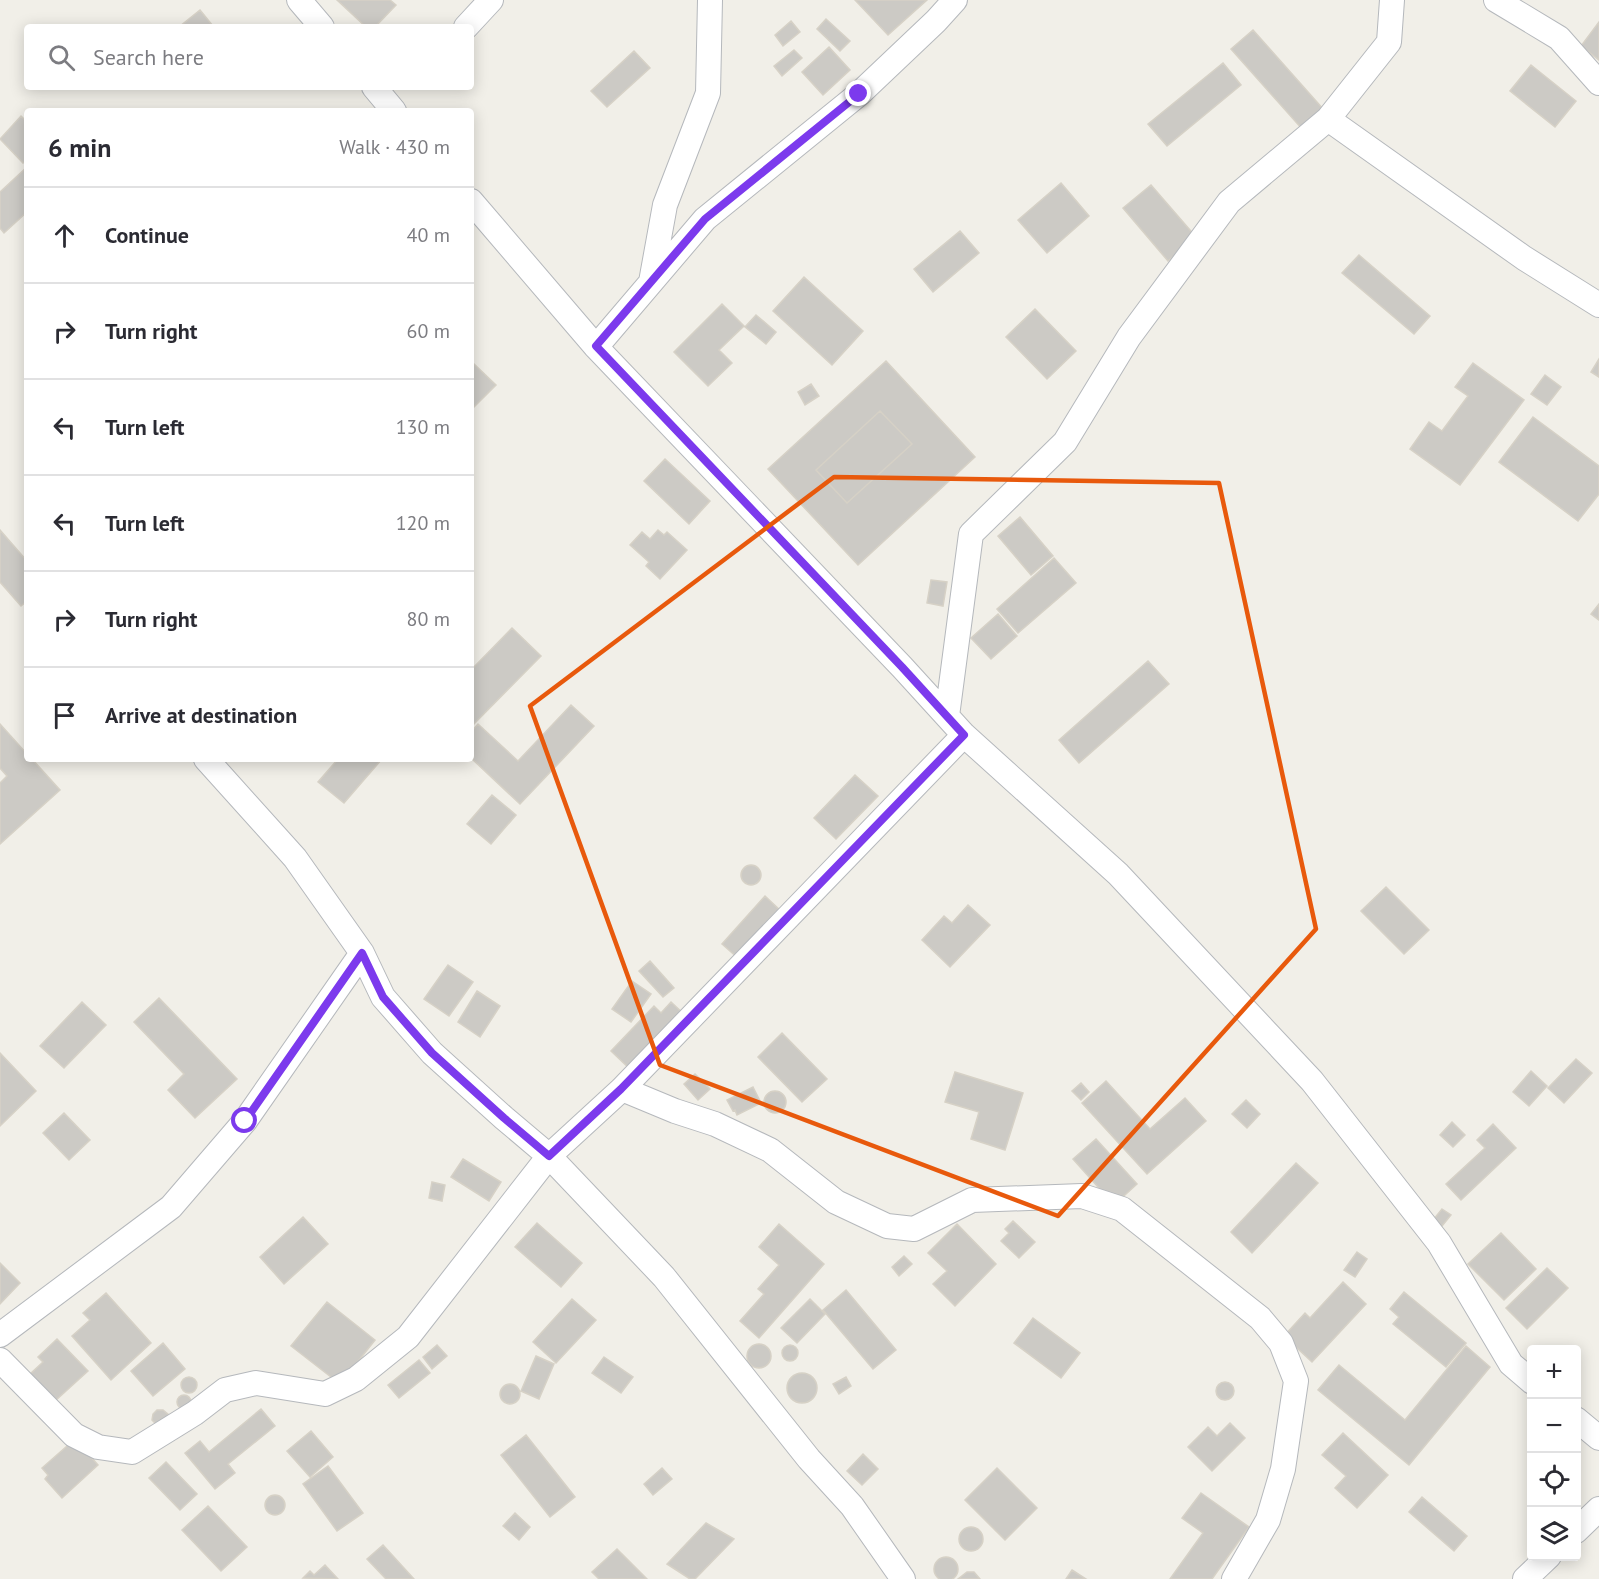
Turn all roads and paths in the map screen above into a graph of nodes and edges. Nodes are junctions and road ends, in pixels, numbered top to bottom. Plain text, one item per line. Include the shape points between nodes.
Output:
1 (299, 0) edge
2 (491, 0) edge
3 (710, 0) edge
4 (955, 0) edge
5 (1392, 0) edge
6 (1496, 0) edge
7 (319, 24) edge
8 (469, 24) edge
9 (1599, 83) edge
10 (376, 90) edge
11 (392, 108) edge
12 (1328, 118) junction
13 (474, 204) edge
14 (650, 283) junction
15 (1599, 305) edge
16 (596, 346) junction
17 (946, 717) junction
18 (964, 735) junction
19 (209, 762) edge
20 (362, 953) junction
21 (621, 1089) junction
22 (549, 1156) junction
23 (0, 1335) edge
24 (0, 1360) edge
25 (1527, 1378) edge
26 (1581, 1423) edge
27 (1599, 1438) edge
28 (1599, 1509) edge
29 (1581, 1526) edge
30 (1545, 1561) edge
31 (903, 1579) edge
32 (1234, 1579) edge
33 (1525, 1579) edge

1 - 7 street
2 - 8 street
3 - 14 street via 708,93 665,205
4 - 14 street via 859,94 705,219
5 - 12 street via 1389,42
6 - 9 street via 1559,38
10 - 11 street
12 - 15 street via 1524,258
12 - 17 street via 1229,202 1129,337 1065,442 971,534
13 - 16 street
14 - 16 street
16 - 17 street
17 - 18 street
18 - 21 street
18 - 25 street via 1118,874 1312,1081 1439,1243 1511,1364
19 - 20 street via 296,858
20 - 22 street via 383,997 432,1053
20 - 23 street via 245,1121 171,1207
21 - 22 street
21 - 32 street via 715,1124 770,1150 836,1202 887,1226 914,1229 972,1200 1082,1196 1122,1209 1260,1318 1281,1343 1296,1381 1283,1469 1268,1520
22 - 24 street via 408,1337 356,1379 325,1394 256,1383 225,1390 132,1452 98,1447 74,1435
22 - 31 street via 664,1277 809,1459 852,1506
26 - 27 street
28 - 29 street
30 - 33 street

